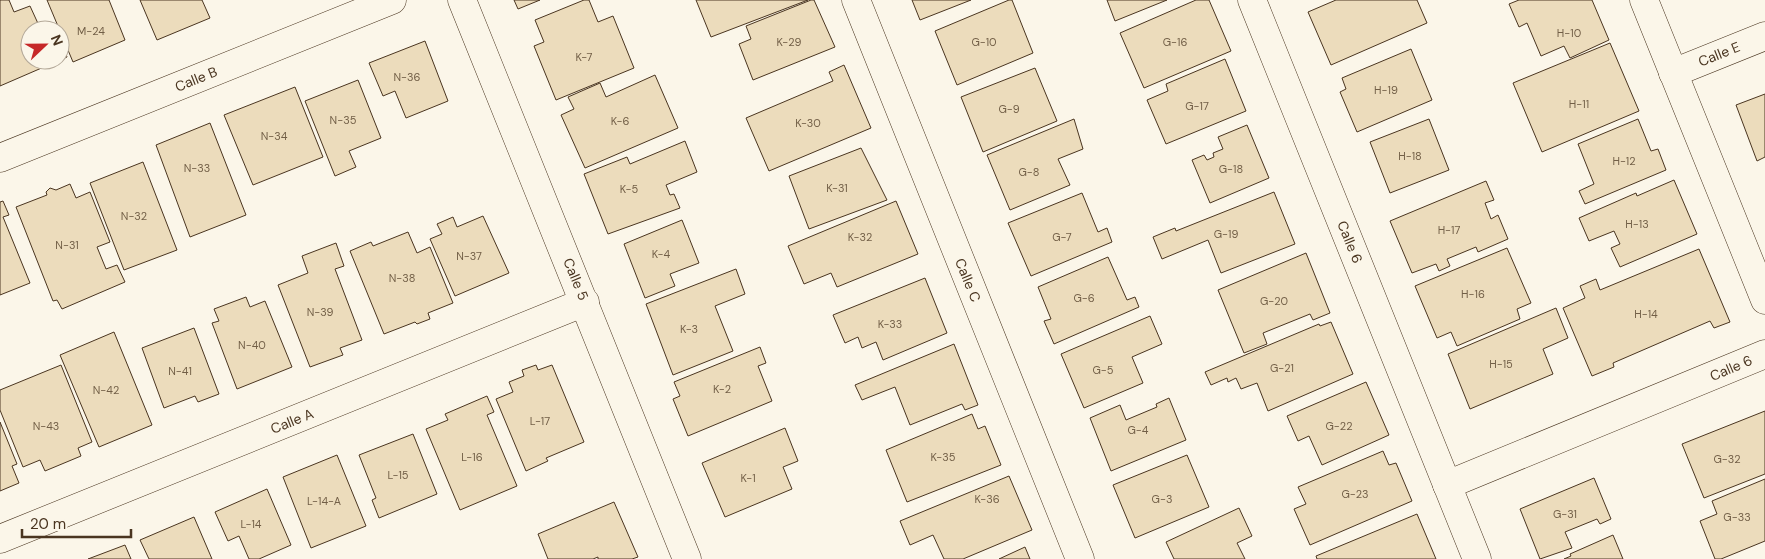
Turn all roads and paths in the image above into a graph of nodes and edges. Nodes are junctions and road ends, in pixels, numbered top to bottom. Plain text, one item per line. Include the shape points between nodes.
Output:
1 (392, 0) edge
2 (462, 0) edge
3 (856, 0) edge
4 (1252, 0) edge
5 (1644, 0) edge
6 (1765, 36) edge
7 (1673, 73) junction
8 (0, 158) edge
9 (1765, 300) edge
10 (585, 302) junction
11 (1765, 354) edge
12 (1447, 485) junction
13 (0, 539) edge
14 (688, 559) edge
15 (1080, 559) edge
16 (1477, 559) edge

1 - 8 street, Calle B
2 - 10 street, Calle 5
3 - 15 street, Calle C
4 - 12 street, Calle 6
5 - 7 street
6 - 7 street, Calle E
7 - 9 street
10 - 13 street, Calle A
10 - 14 street, Calle 5
11 - 12 street, Calle 6
12 - 16 street, Calle 6

